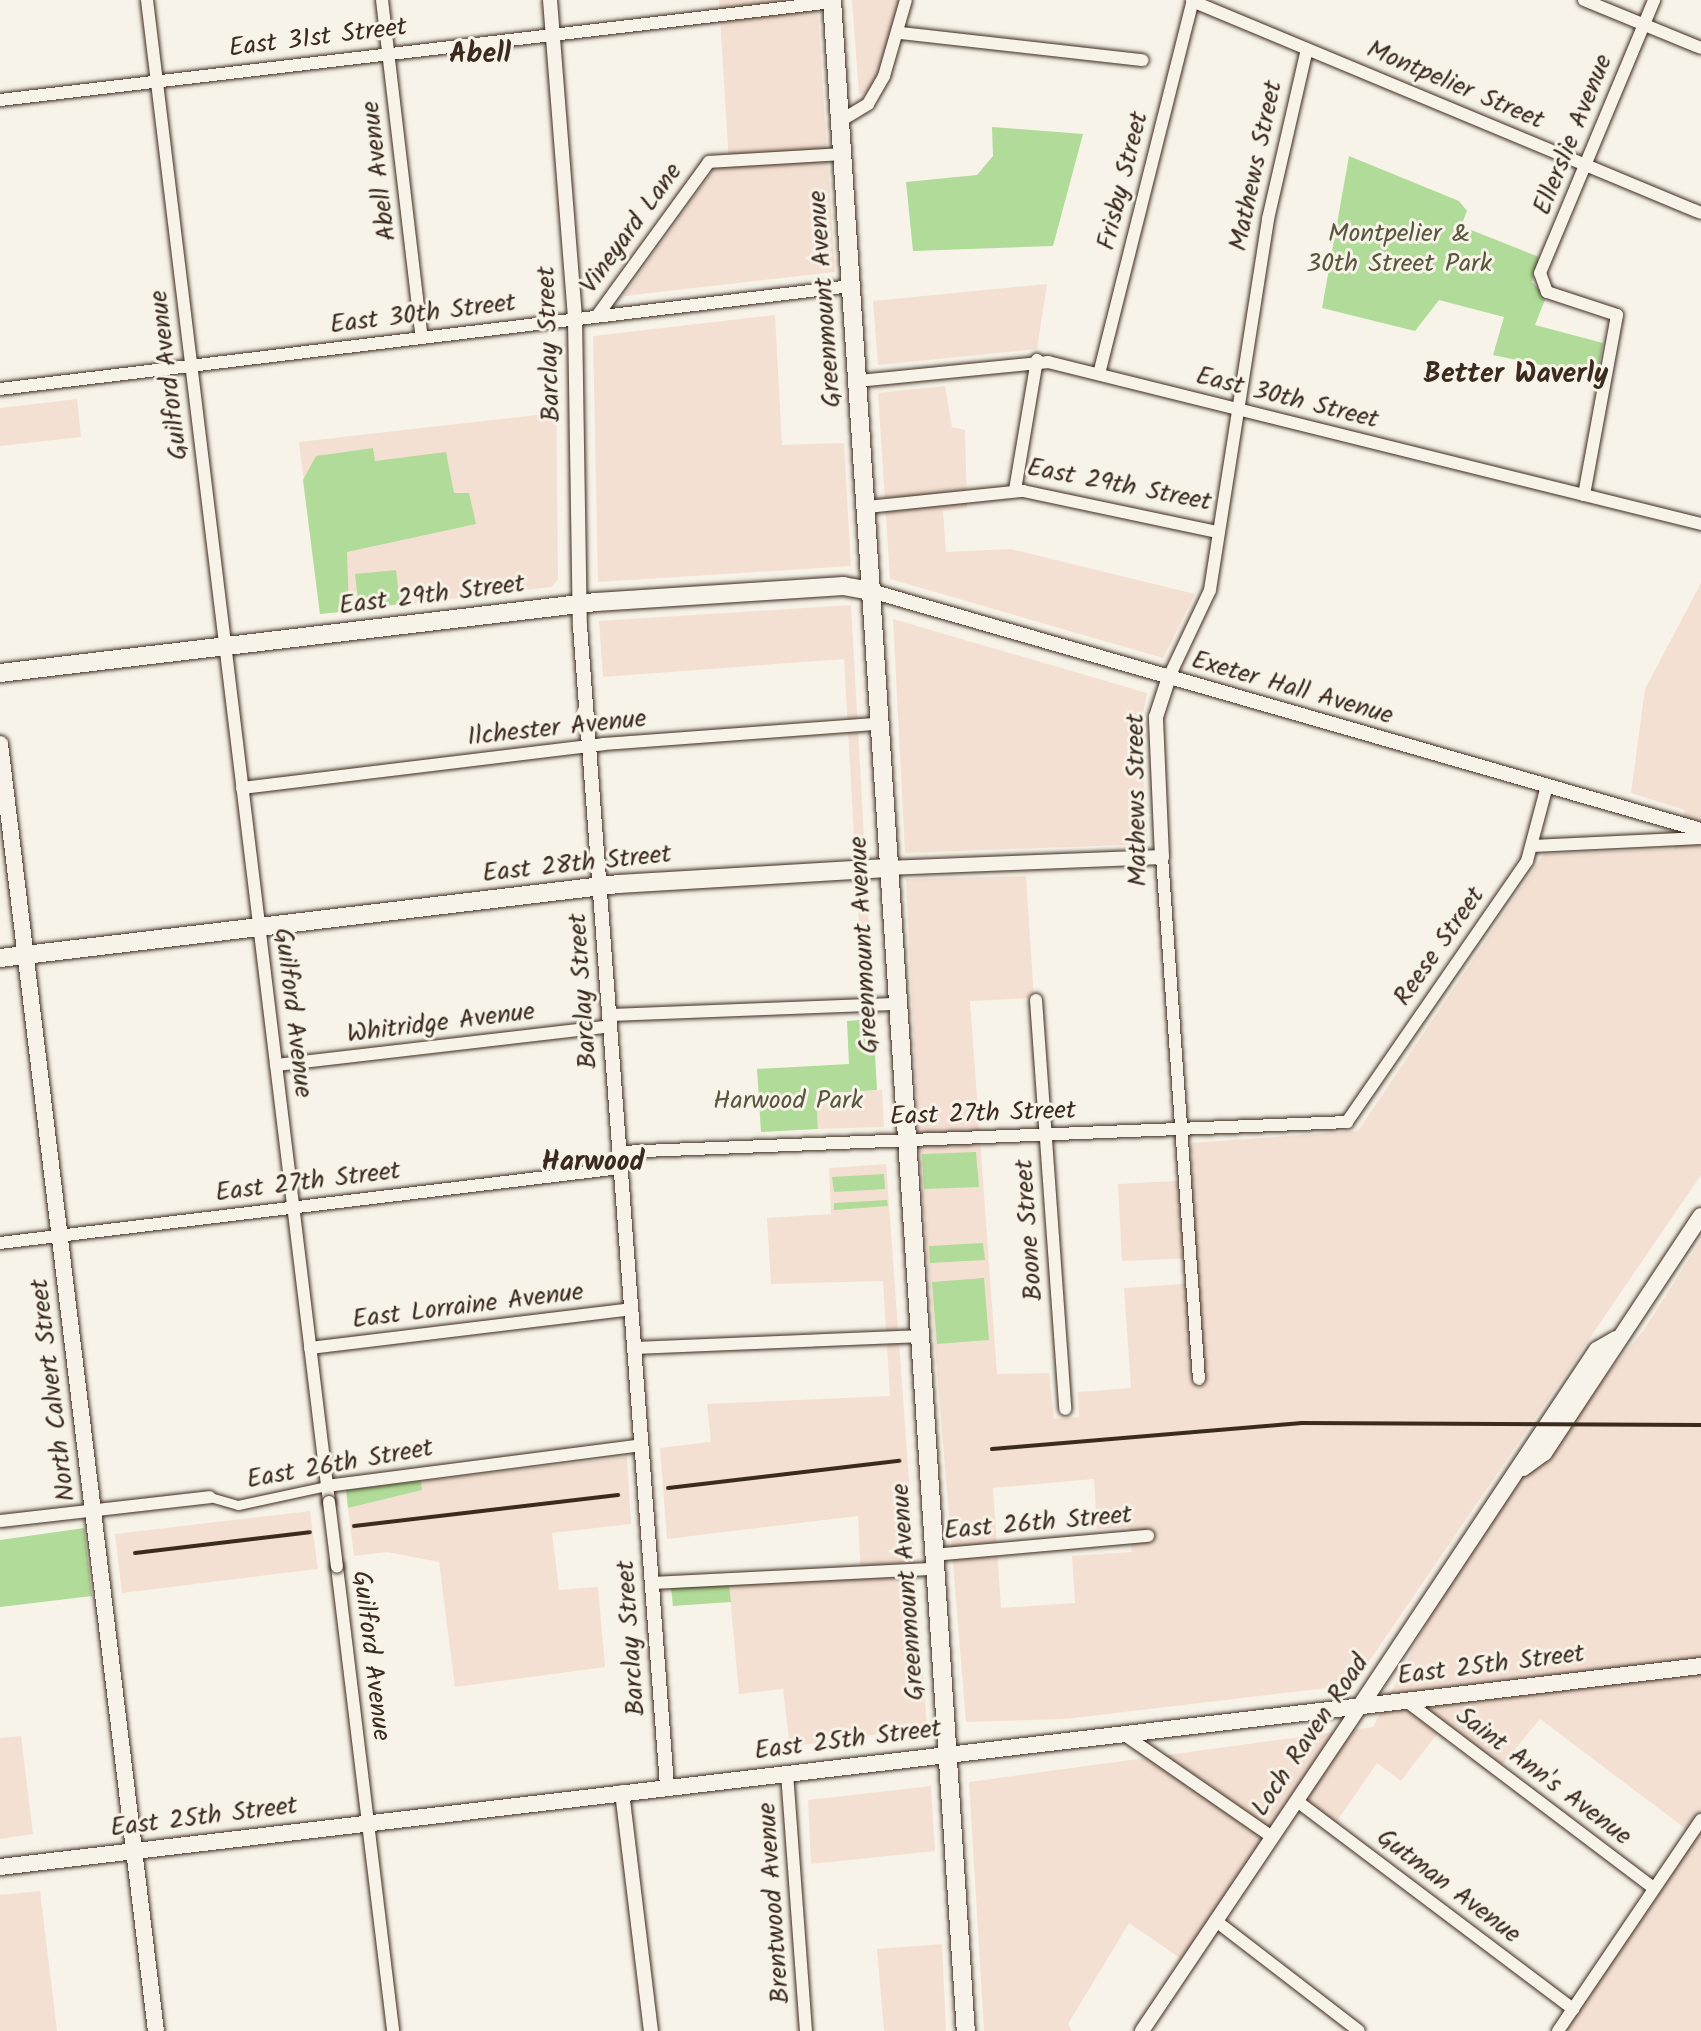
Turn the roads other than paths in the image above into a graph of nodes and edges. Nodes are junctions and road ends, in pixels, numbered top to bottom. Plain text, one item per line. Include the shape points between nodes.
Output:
1 (147, 0) edge
2 (382, 0) edge
3 (550, 0) edge
4 (906, 0) edge
5 (1192, 0) edge
6 (1584, 0) edge
7 (1654, 0) edge
8 (832, 1) edge
9 (1644, 24) junction
10 (900, 33) junction
11 (553, 34) junction
12 (1701, 48) edge
13 (1307, 49) junction
14 (388, 53) junction
15 (1142, 60) dead end
16 (157, 82) junction
17 (0, 100) edge
18 (840, 121) junction
19 (842, 154) junction
20 (1586, 165) junction
21 (1701, 213) edge
22 (851, 286) junction
23 (597, 316) junction
24 (575, 318) junction
25 (422, 338) junction
26 (1037, 360) junction
27 (191, 366) junction
28 (1099, 374) junction
29 (858, 381) junction
30 (0, 389) edge
31 (1238, 410) junction
32 (1015, 490) junction
33 (1584, 495) junction
34 (867, 507) junction
35 (1701, 524) edge
36 (1218, 532) junction
37 (871, 591) junction
38 (580, 604) junction
39 (225, 646) junction
40 (0, 673) edge
41 (1168, 679) junction
42 (878, 724) junction
43 (0, 744) edge
44 (589, 745) junction
45 (1547, 786) junction
46 (242, 788) junction
47 (1701, 830) edge
48 (1701, 838) edge
49 (1533, 846) junction
50 (1162, 857) junction
51 (887, 868) junction
52 (600, 887) junction
53 (259, 928) junction
54 (27, 956) junction
55 (0, 958) edge
56 (1036, 1000) dead end
57 (894, 1004) junction
58 (610, 1021) junction
59 (276, 1065) junction
60 (1347, 1122) joint
61 (1179, 1129) junction
62 (1045, 1134) junction
63 (903, 1140) junction
64 (620, 1152) junction
65 (621, 1168) junction
66 (293, 1208) junction
67 (1701, 1216) edge
68 (60, 1236) junction
69 (0, 1243) edge
70 (631, 1309) junction
71 (917, 1336) junction
72 (310, 1348) junction
73 (634, 1348) junction
74 (1199, 1379) dead end
75 (1065, 1409) dead end
76 (641, 1445) junction
77 (327, 1486) junction
78 (210, 1497) joint
79 (93, 1511) junction
80 (0, 1521) edge
81 (1148, 1536) dead end
82 (934, 1562) junction
83 (653, 1583) junction
84 (1701, 1666) edge
85 (1405, 1700) junction
86 (1361, 1705) junction
87 (1122, 1733) junction
88 (947, 1754) junction
89 (787, 1773) junction
90 (667, 1787) junction
91 (622, 1792) junction
92 (1297, 1801) junction
93 (1701, 1820) edge
94 (368, 1823) junction
95 (1272, 1837) junction
96 (133, 1851) junction
97 (0, 1867) edge
98 (1654, 1888) junction
99 (1216, 1921) junction
100 (1573, 2009) junction
101 (156, 2031) edge
102 (393, 2031) edge
103 (651, 2031) edge
104 (806, 2031) edge
105 (966, 2031) edge
106 (1142, 2031) edge
107 (1359, 2031) edge
108 (1558, 2031) edge

1 - 16 street, Guilford Avenue
2 - 14 street, Abell Avenue
3 - 11 street, Barclay Street
4 - 10 street
5 - 13 street, Montpelier Street
5 - 28 street, Frisby Street
6 - 9 street
7 - 9 street, Ellerslie Avenue
8 - 11 street, East 31st Street
8 - 18 main road, Greenmount Avenue
9 - 12 street
9 - 20 street, Ellerslie Avenue
10 - 15 street
10 - 18 street via 868,104
11 - 14 street, East 31st Street
11 - 24 street, Barclay Street
13 - 20 street, Montpelier Street
13 - 31 street, Mathews Street via 1268,219
14 - 16 street, East 31st Street
14 - 25 street, Abell Avenue
16 - 17 street, East 31st Street
16 - 27 street, Guilford Avenue
18 - 19 main road, Greenmount Avenue
19 - 22 main road, Greenmount Avenue
19 - 23 street, Vineyard Lane via 709,162
20 - 21 street, Montpelier Street
20 - 33 street, Ellerslie Avenue via 1540,273 1542,287 1617,315
22 - 23 street, East 30th Street
22 - 29 main road, Greenmount Avenue
23 - 24 street, East 30th Street
24 - 25 street, East 30th Street
24 - 38 street, Barclay Street
25 - 27 street, East 30th Street
26 - 28 street, East 30th Street
26 - 29 street, East 30th Street
26 - 32 street
27 - 30 street, East 30th Street
27 - 39 street, Guilford Avenue
28 - 31 street, East 30th Street
29 - 34 main road, Greenmount Avenue
31 - 33 street, East 30th Street
31 - 36 street, Mathews Street
32 - 34 street, East 29th Street
32 - 36 street, East 29th Street
33 - 35 street, East 30th Street
34 - 37 main road, Greenmount Avenue
36 - 41 street, Mathews Street via 1205,608
37 - 38 main road, East 29th Street via 843,586
37 - 41 street, Exeter Hall Avenue
37 - 42 main road, Greenmount Avenue
38 - 39 main road, East 29th Street
38 - 44 street, Barclay Street
39 - 40 main road, East 29th Street
39 - 46 street, Guilford Avenue
41 - 45 street, Exeter Hall Avenue
41 - 50 street, Mathews Street via 1156,717
42 - 44 street, Ilchester Avenue
42 - 51 main road, Greenmount Avenue
43 - 54 main road, North Calvert Street
44 - 46 street, Ilchester Avenue
44 - 52 street, Barclay Street
45 - 47 street, Exeter Hall Avenue
45 - 49 street, Reese Street
46 - 53 street, Guilford Avenue
48 - 49 street
49 - 60 street, Reese Street
50 - 51 street, East 28th Street
50 - 61 street, Mathews Street
51 - 52 main road, East 28th Street
51 - 57 main road, Greenmount Avenue
52 - 53 main road, East 28th Street
52 - 58 street, Barclay Street
53 - 54 main road, East 28th Street
53 - 59 street, Guilford Avenue
54 - 55 main road, East 28th Street
54 - 68 main road, North Calvert Street
56 - 62 street, Boone Street
57 - 58 street, Whitridge Avenue
57 - 63 main road, Greenmount Avenue
58 - 59 street, Whitridge Avenue
58 - 64 street, Barclay Street
59 - 66 street, Guilford Avenue
60 - 61 street, East 27th Street
61 - 62 street, East 27th Street
61 - 74 street, Mathews Street
62 - 63 street, East 27th Street
62 - 75 street, Boone Street
63 - 64 street, East 27th Street
63 - 71 main road, Greenmount Avenue
64 - 65 street, Barclay Street
65 - 66 street, East 27th Street
65 - 70 street, Barclay Street
66 - 68 street, East 27th Street
66 - 72 street, Guilford Avenue
67 - 86 main road, Loch Raven Road via 1544,1453 1522,1469
68 - 69 street, East 27th Street
68 - 79 main road, North Calvert Street
70 - 72 street, East Lorraine Avenue
70 - 73 street, Barclay Street
71 - 73 street
71 - 82 main road, Greenmount Avenue
72 - 77 street, Guilford Avenue
73 - 76 street, Barclay Street
76 - 77 street, East 26th Street
76 - 83 street, Barclay Street
77 - 78 street, East 26th Street via 238,1505
77 - 94 street, Guilford Avenue, bridge
78 - 79 street, East 26th Street
79 - 80 street, East 26th Street
79 - 96 main road, North Calvert Street
81 - 82 street, East 26th Street
82 - 83 street, East 26th Street
82 - 88 main road, Greenmount Avenue
83 - 90 street, Barclay Street
84 - 85 main road, East 25th Street
85 - 86 main road, East 25th Street
85 - 98 street, Saint Ann's Avenue
86 - 87 main road, East 25th Street
86 - 92 street, Loch Raven Road
87 - 88 main road, East 25th Street
87 - 95 street
88 - 89 main road, East 25th Street
88 - 105 main road, Greenmount Avenue
89 - 90 main road, East 25th Street
89 - 104 street, Brentwood Avenue
90 - 91 main road, East 25th Street
91 - 94 main road, East 25th Street
91 - 103 street
92 - 95 street, Loch Raven Road
92 - 100 street, Gutman Avenue
93 - 98 street
94 - 96 main road, East 25th Street
94 - 102 street, Guilford Avenue
95 - 99 street, Loch Raven Road
96 - 97 main road, East 25th Street
96 - 101 main road, North Calvert Street
98 - 100 street
99 - 106 street, Loch Raven Road
99 - 107 street
100 - 108 street

